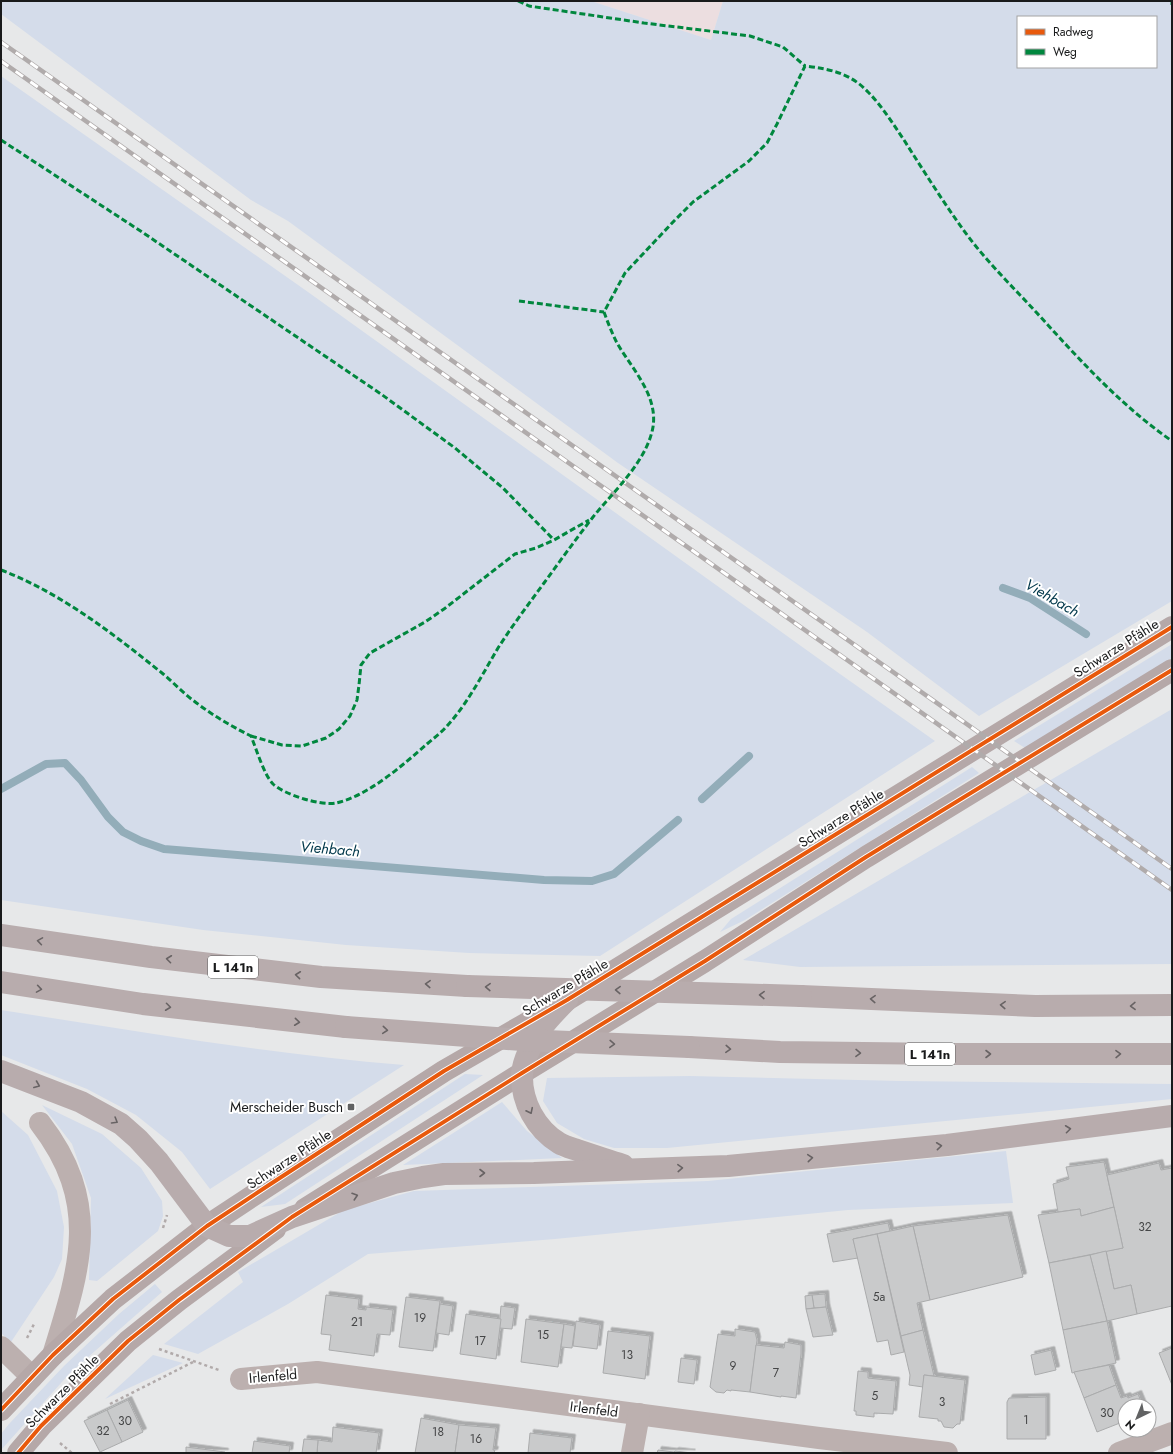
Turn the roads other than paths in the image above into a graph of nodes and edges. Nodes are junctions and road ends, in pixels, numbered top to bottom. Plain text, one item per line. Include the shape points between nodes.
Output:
1 (1172, 627) edge
2 (1172, 670) edge
3 (1, 935) edge
4 (1, 982) edge
5 (567, 1000) junction
6 (1172, 1005) edge
7 (1172, 1054) edge
8 (1, 1071) edge
9 (522, 1073) junction
10 (1172, 1116) edge
11 (40, 1122) dead end
12 (641, 1170) junction
13 (292, 1217) junction
14 (207, 1226) junction
15 (1, 1347) edge
16 (53, 1355) junction
17 (32, 1377) junction
18 (242, 1379) road end
19 (1, 1410) edge
20 (639, 1414) junction
21 (1172, 1433) edge
22 (18, 1453) edge
23 (632, 1453) edge
24 (947, 1453) edge
25 (1119, 1453) edge

1 - 5 main road, Schwarze Pfähle
2 - 9 main road, Schwarze Pfähle via 866,857
6 -> 3 highway, L 141n, bridge via 1035,1006 467,986 321,977 151,957
4 -> 7 highway, L 141n, bridge via 136,1003 346,1027 515,1040 780,1052
5 - 9 highway via 541,1029 528,1051
5 - 14 main road, Schwarze Pfähle via 444,1071
8 -> 14 highway via 81,1102 121,1124 159,1162
9 -> 12 highway via 528,1109 546,1133 560,1144
9 - 13 main road, Schwarze Pfähle
12 -> 10 highway via 735,1165 932,1146
11 - 16 street via 49,1133 63,1160 76,1192 80,1220 77,1270
13 -> 12 highway via 394,1182 423,1176
13 - 14 highway via 250,1236 229,1236
13 - 22 main road, Schwarze Pfähle via 128,1341 41,1426
14 - 16 main road, Schwarze Pfähle via 113,1299
15 - 17 street
16 - 17 main road, Schwarze Pfähle
17 - 19 main road, Schwarze Pfähle
18 - 20 street, Irlenfeld via 317,1372
20 - 23 street
20 - 24 street, Irlenfeld
21 - 25 street

